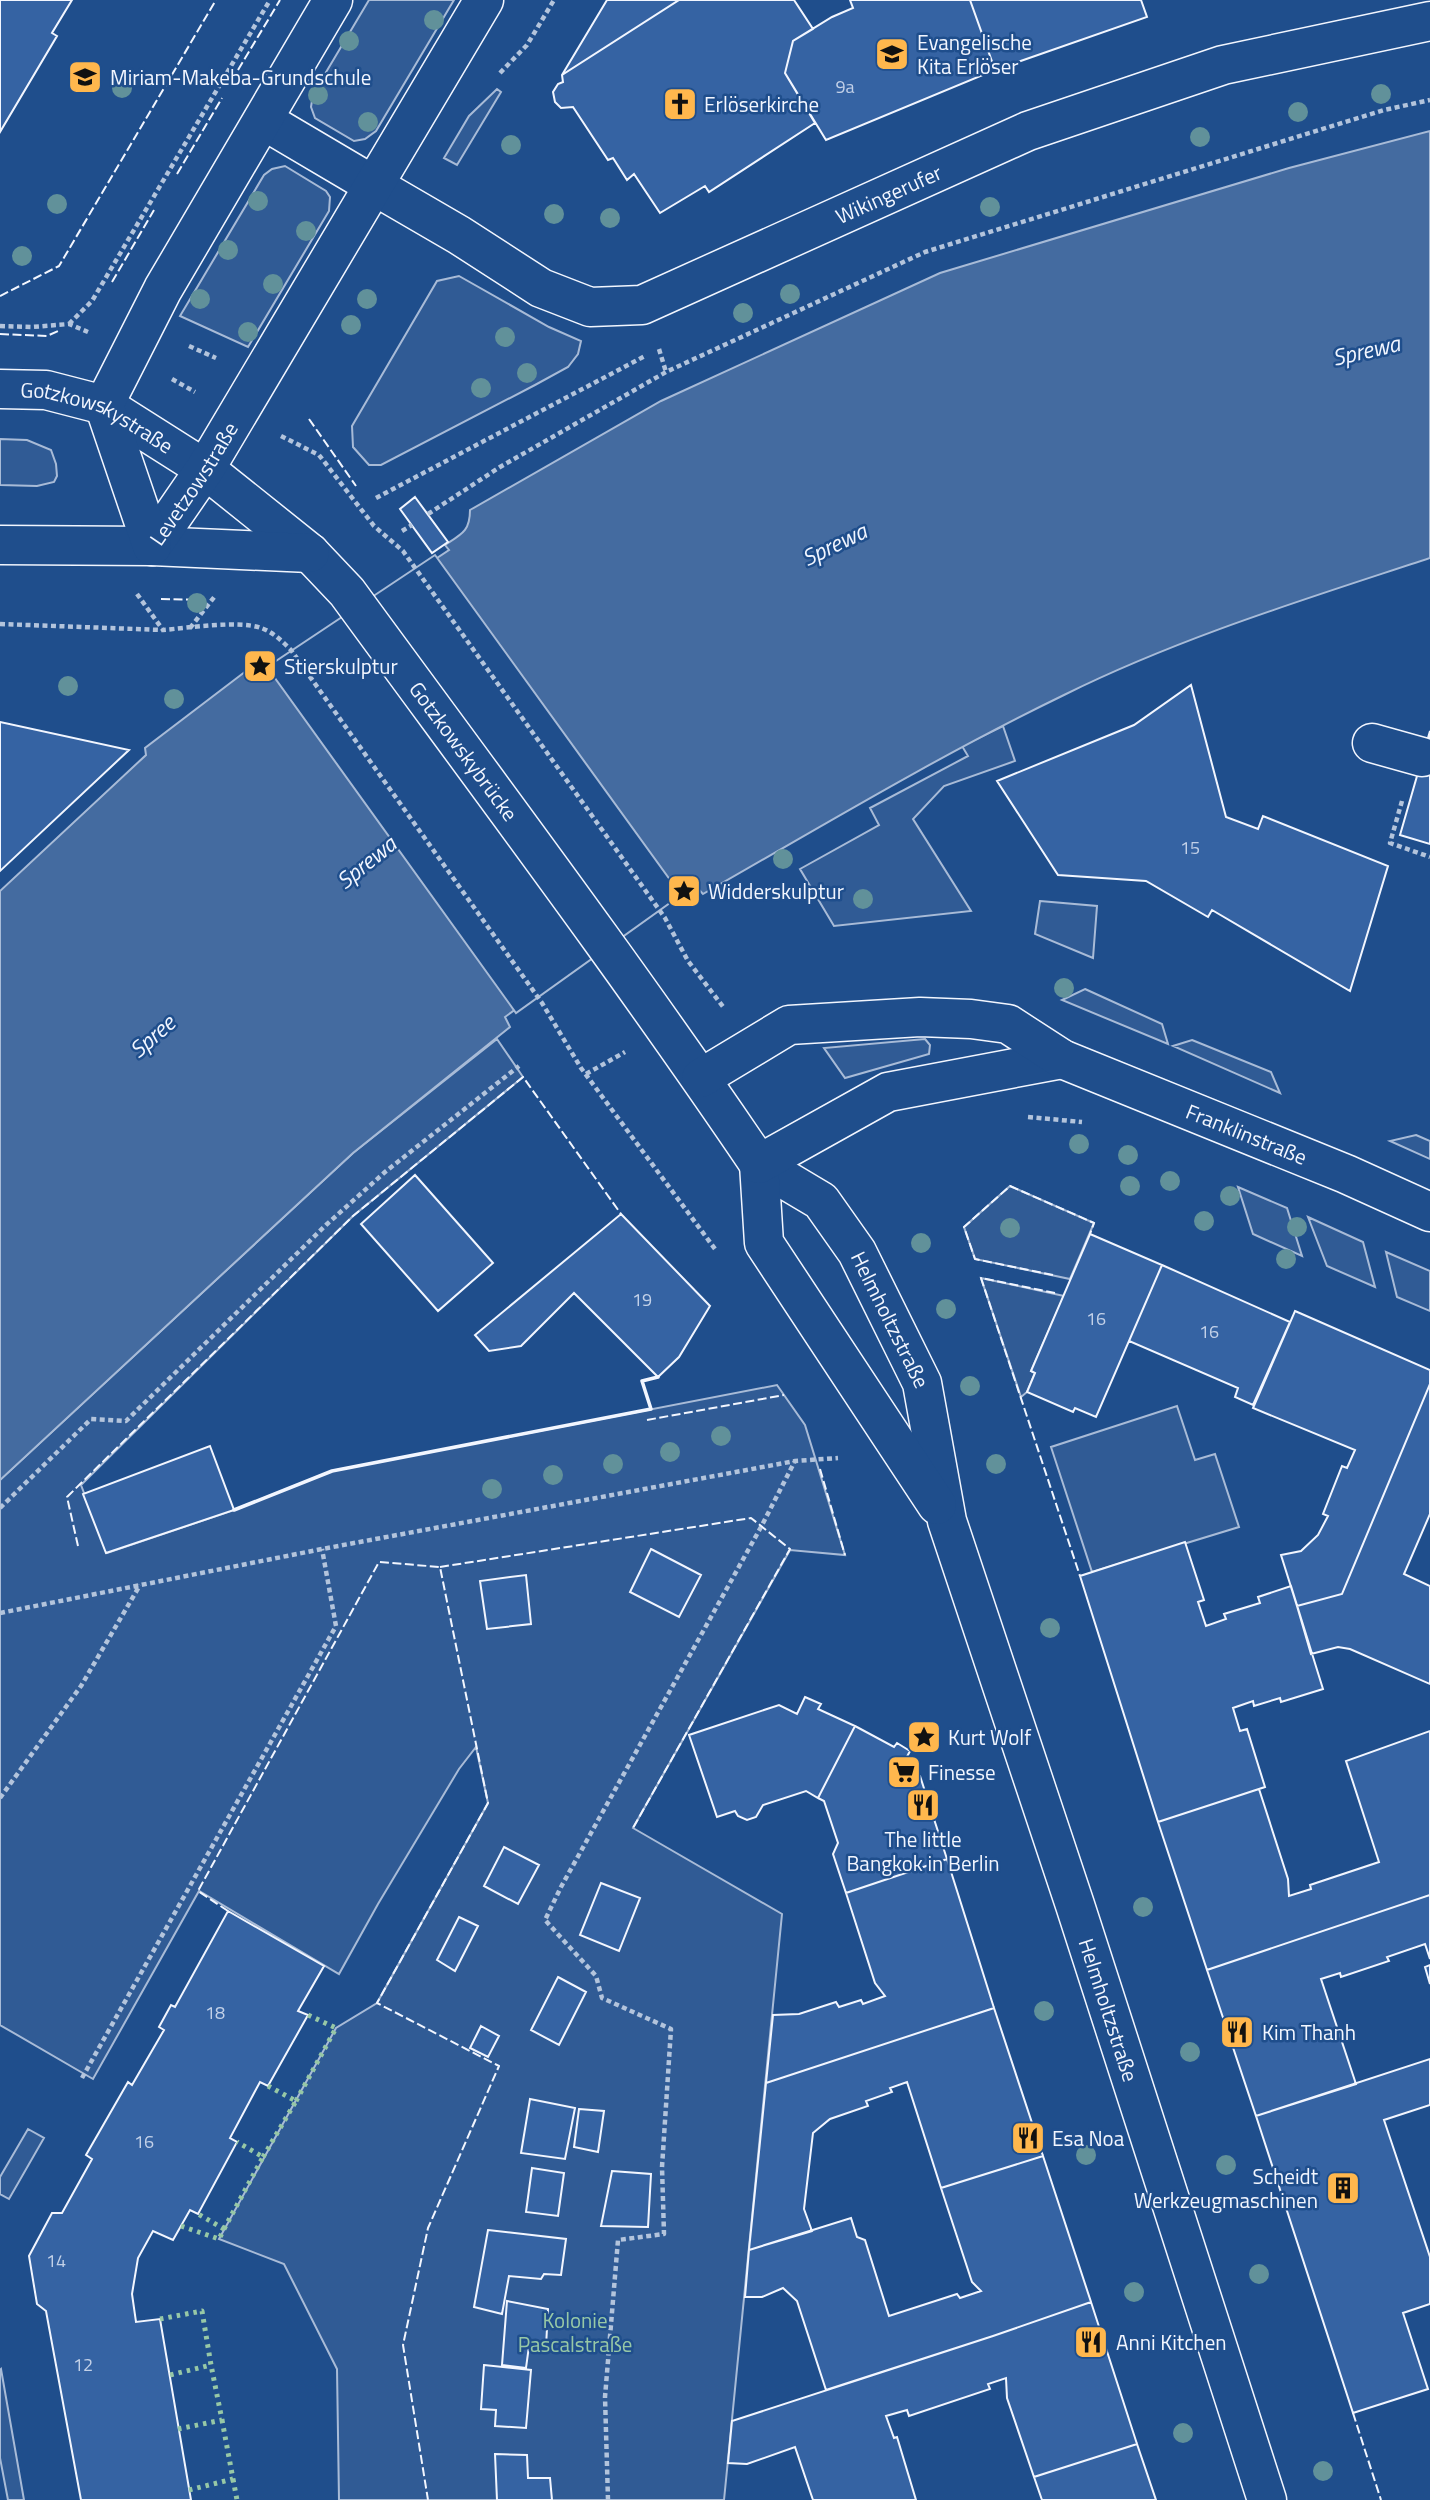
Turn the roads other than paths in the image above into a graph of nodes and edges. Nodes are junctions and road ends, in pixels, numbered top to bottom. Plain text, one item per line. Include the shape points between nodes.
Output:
1 (333, 0) edge
2 (484, 0) edge
3 (1430, 21) edge
4 (262, 120) junction
5 (373, 185) junction
6 (0, 389) edge
7 (104, 405) junction
8 (205, 469) junction
9 (0, 545) edge
10 (152, 545) junction
11 (310, 553) junction
12 (1372, 743) dead end
13 (1422, 757) dead end
14 (611, 953) joint
15 (1062, 1059) junction
16 (701, 1078) junction
17 (759, 1164) junction
18 (1430, 1212) edge
19 (947, 1521) junction
20 (1268, 2500) edge

1 - 4 main road
2 - 5 main road, Levetzowstraße
3 - 5 main road, Wikingerufer via 1223,65 1028,131 642,305 590,307 541,288
4 - 5 main road, Wikingerufer
4 - 7 main road via 163,289
5 - 8 main road, Levetzowstraße
6 - 7 main road, Gotzkowskystraße via 46,390
7 - 8 main road, Gotzkowskystraße
7 - 10 main road, Levetzowstraße
8 - 10 main road, Levetzowstraße
8 - 11 main road, Gotzkowskystraße
9 - 10 main road
10 - 11 main road
11 - 14 main road, Gotzkowskybrücke via 347,592
12 - 13 main road
14 - 16 main road, Helmholtzstraße
15 - 16 main road, Franklinstraße via 1007,1024 920,1017 822,1021 789,1025
15 - 17 main road via 888,1093
15 - 18 main road, Franklinstraße
16 - 17 main road, Helmholtzstraße
17 - 19 main road, Helmholtzstraße via 764,1243
17 - 19 main road, Helmholtzstraße via 821,1201 857,1252 922,1383
19 - 20 main road, Helmholtzstraße

